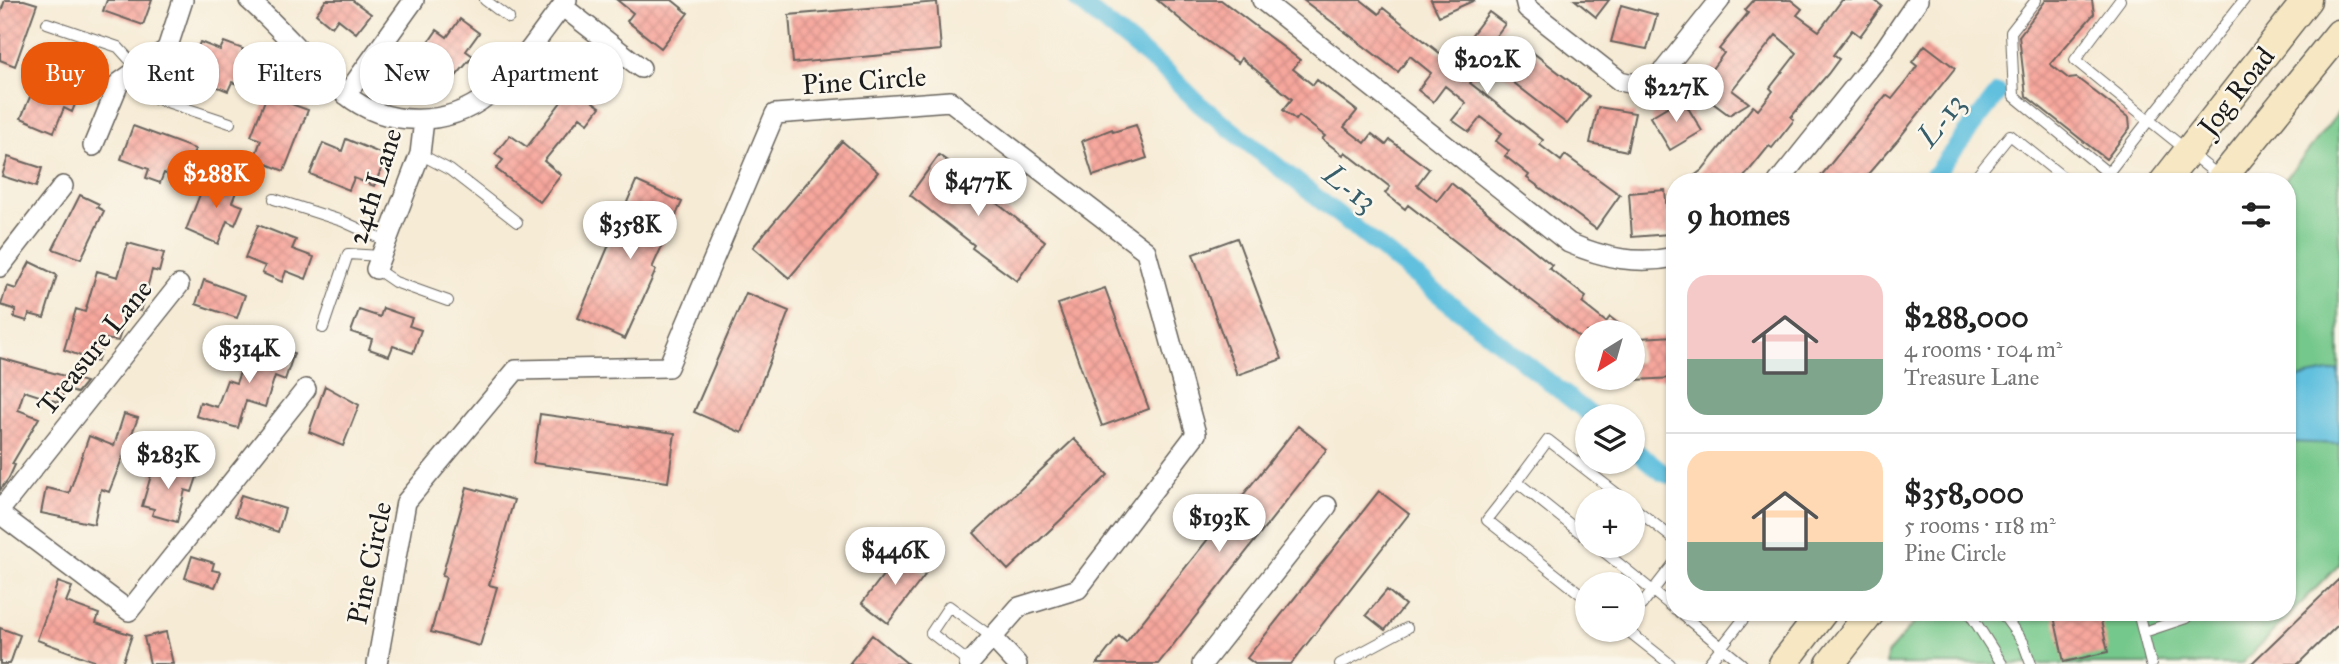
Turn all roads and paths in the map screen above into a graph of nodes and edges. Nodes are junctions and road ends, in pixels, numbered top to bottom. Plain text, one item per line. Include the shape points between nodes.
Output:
1 (183, 0) edge
2 (250, 0) edge
3 (414, 0) edge
4 (485, 0) edge
5 (1262, 0) edge
6 (1524, 0) edge
7 (1720, 0) edge
8 (1918, 0) edge
9 (2036, 0) edge
10 (2120, 0) edge
11 (2244, 0) edge
12 (2307, 0) edge
13 (564, 3) edge
14 (509, 18) dead end
15 (47, 23) dead end
16 (2339, 34) edge
17 (169, 42) edge
18 (292, 42) edge
19 (123, 52) edge
20 (641, 68) dead end
21 (123, 80) edge
22 (346, 95) joint
23 (176, 105) edge
24 (424, 120) junction
25 (2149, 120) junction
26 (230, 123) dead end
27 (93, 146) dead end
28 (2188, 151) junction
29 (420, 154) junction
30 (1785, 173) edge
31 (1979, 173) edge
32 (2058, 173) edge
33 (2171, 173) edge
34 (2213, 173) edge
35 (2227, 173) edge
36 (63, 186) dead end
37 (274, 198) dead end
38 (517, 222) dead end
39 (381, 255) junction
40 (1666, 258) edge
41 (0, 267) edge
42 (179, 285) dead end
43 (448, 301) dead end
44 (323, 328) dead end
45 (306, 389) dead end
46 (1517, 482) junction
47 (1610, 488) edge
48 (1327, 506) dead end
49 (0, 512) edge
50 (1645, 516) edge
51 (1575, 528) edge
52 (1666, 533) edge
53 (1612, 558) edge
54 (1666, 573) edge
55 (1575, 590) edge
56 (1652, 591) junction
57 (1645, 600) edge
58 (1666, 602) edge
59 (1689, 621) edge
60 (1742, 621) edge
61 (1817, 621) edge
62 (1864, 621) edge
63 (1975, 621) edge
64 (2008, 621) edge
65 (2141, 621) edge
66 (2177, 621) edge
67 (1406, 628) dead end
68 (2144, 632) junction
69 (992, 637) junction
70 (1642, 642) edge
71 (1722, 648) junction
72 (377, 664) edge
73 (970, 664) edge
74 (1017, 664) edge
75 (1202, 664) edge
76 (1340, 664) edge
77 (1670, 664) edge
78 (1708, 664) edge
79 (1742, 664) edge
80 (1783, 664) edge
81 (1830, 664) edge
82 (2002, 664) edge
83 (2031, 664) edge
84 (2151, 664) edge

1 - 17 street
2 - 18 street
3 - 22 street
4 - 14 lane
5 - 40 street via 1569,243 1615,259
6 - 7 street via 1527,8 1620,81 1632,84 1655,78 1664,70
8 - 30 street via 1891,41
9 - 25 lane via 2011,32 2014,96 2108,173
10 - 25 lane via 2075,60
11 - 25 lane
12 - 28 main road, Jog Road
13 - 20 street
13 - 24 street via 489,94 467,108
15 - 19 lane
16 - 35 main road, Jog Road
21 - 27 street
22 - 24 street via 380,114
23 - 26 lane
24 - 29 street, 24th Lane
25 - 28 lane
28 - 33 main road, Jog Road
28 - 34 lane
29 - 38 lane via 450,170
29 - 39 street, 24th Lane
31 - 32 lane via 2010,135
36 - 41 street
37 - 39 lane via 342,221
39 - 43 lane via 394,282
39 - 44 lane via 348,254
42 - 49 street, Treasure Lane
45 - 49 street via 129,611
46 - 47 lane via 1548,440
46 - 51 lane
46 - 55 lane via 1487,520
48 - 75 street
50 - 52 lane
53 - 56 lane
54 - 56 lane
56 - 57 lane
56 - 58 lane
59 - 71 lane
60 - 71 lane
61 - 80 main road
62 - 81 main road
63 - 82 lane
64 - 83 lane
65 - 68 lane
66 - 68 lane
67 - 76 lane
68 - 84 lane
69 - 72 street, Pine Circle via 1019,607 1078,589 1196,434 1146,251 950,101 775,114 668,367 516,370 406,502
69 - 73 street, Pine Circle
69 - 73 lane via 949,606 931,633
69 - 74 street
70 - 77 lane
71 - 78 lane
71 - 79 lane

